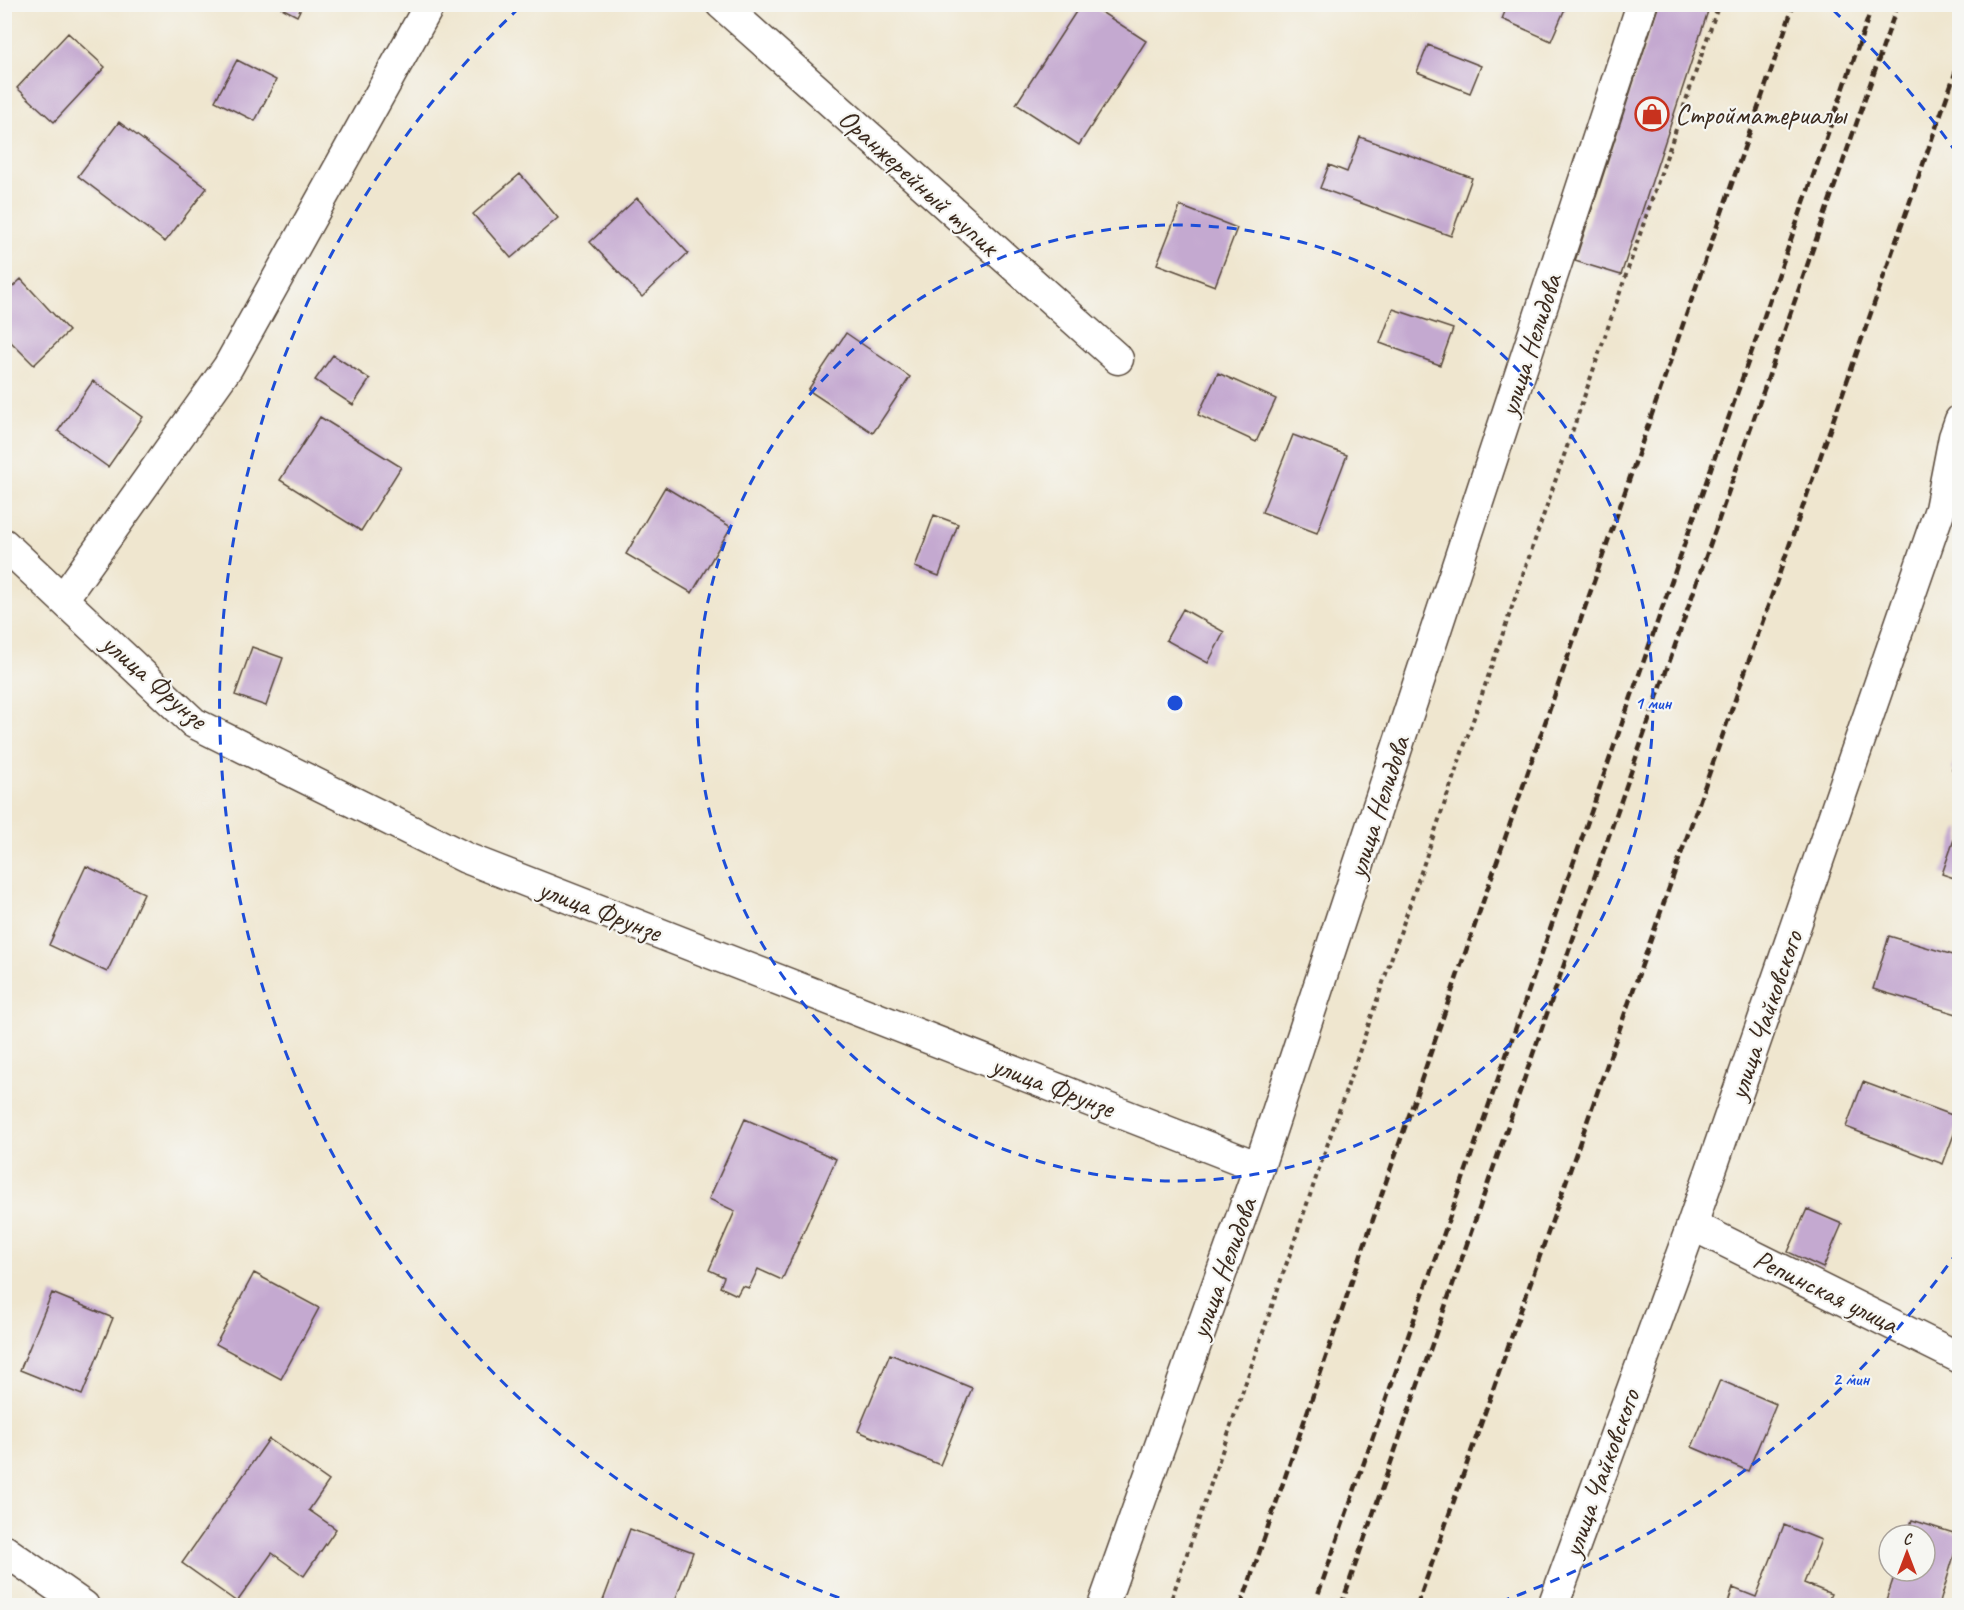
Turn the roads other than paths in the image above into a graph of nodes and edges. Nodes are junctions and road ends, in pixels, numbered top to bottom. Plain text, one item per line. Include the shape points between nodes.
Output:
1 (430, 4) edge
2 (721, 4) edge
3 (1642, 4) edge
4 (1118, 359) dead end
5 (1959, 420) edge
6 (4, 544) edge
7 (63, 599) junction
8 (1260, 1167) junction
9 (1692, 1225) junction
10 (1959, 1358) edge
11 (4, 1550) edge
12 (84, 1605) edge
13 (1103, 1605) edge
14 (1553, 1605) edge

1 - 7 street via 228,367
2 - 4 street, Оранжерейный тупик
3 - 8 street, улица Нелидова
5 - 9 street, улица Чайковского via 1940,509
6 - 7 street, улица Фрунзе
7 - 8 street, улица Фрунзе via 194,723 466,858
8 - 13 street, улица Нелидова
9 - 10 street, Репинская улица
9 - 14 street, улица Чайковского
11 - 12 street

